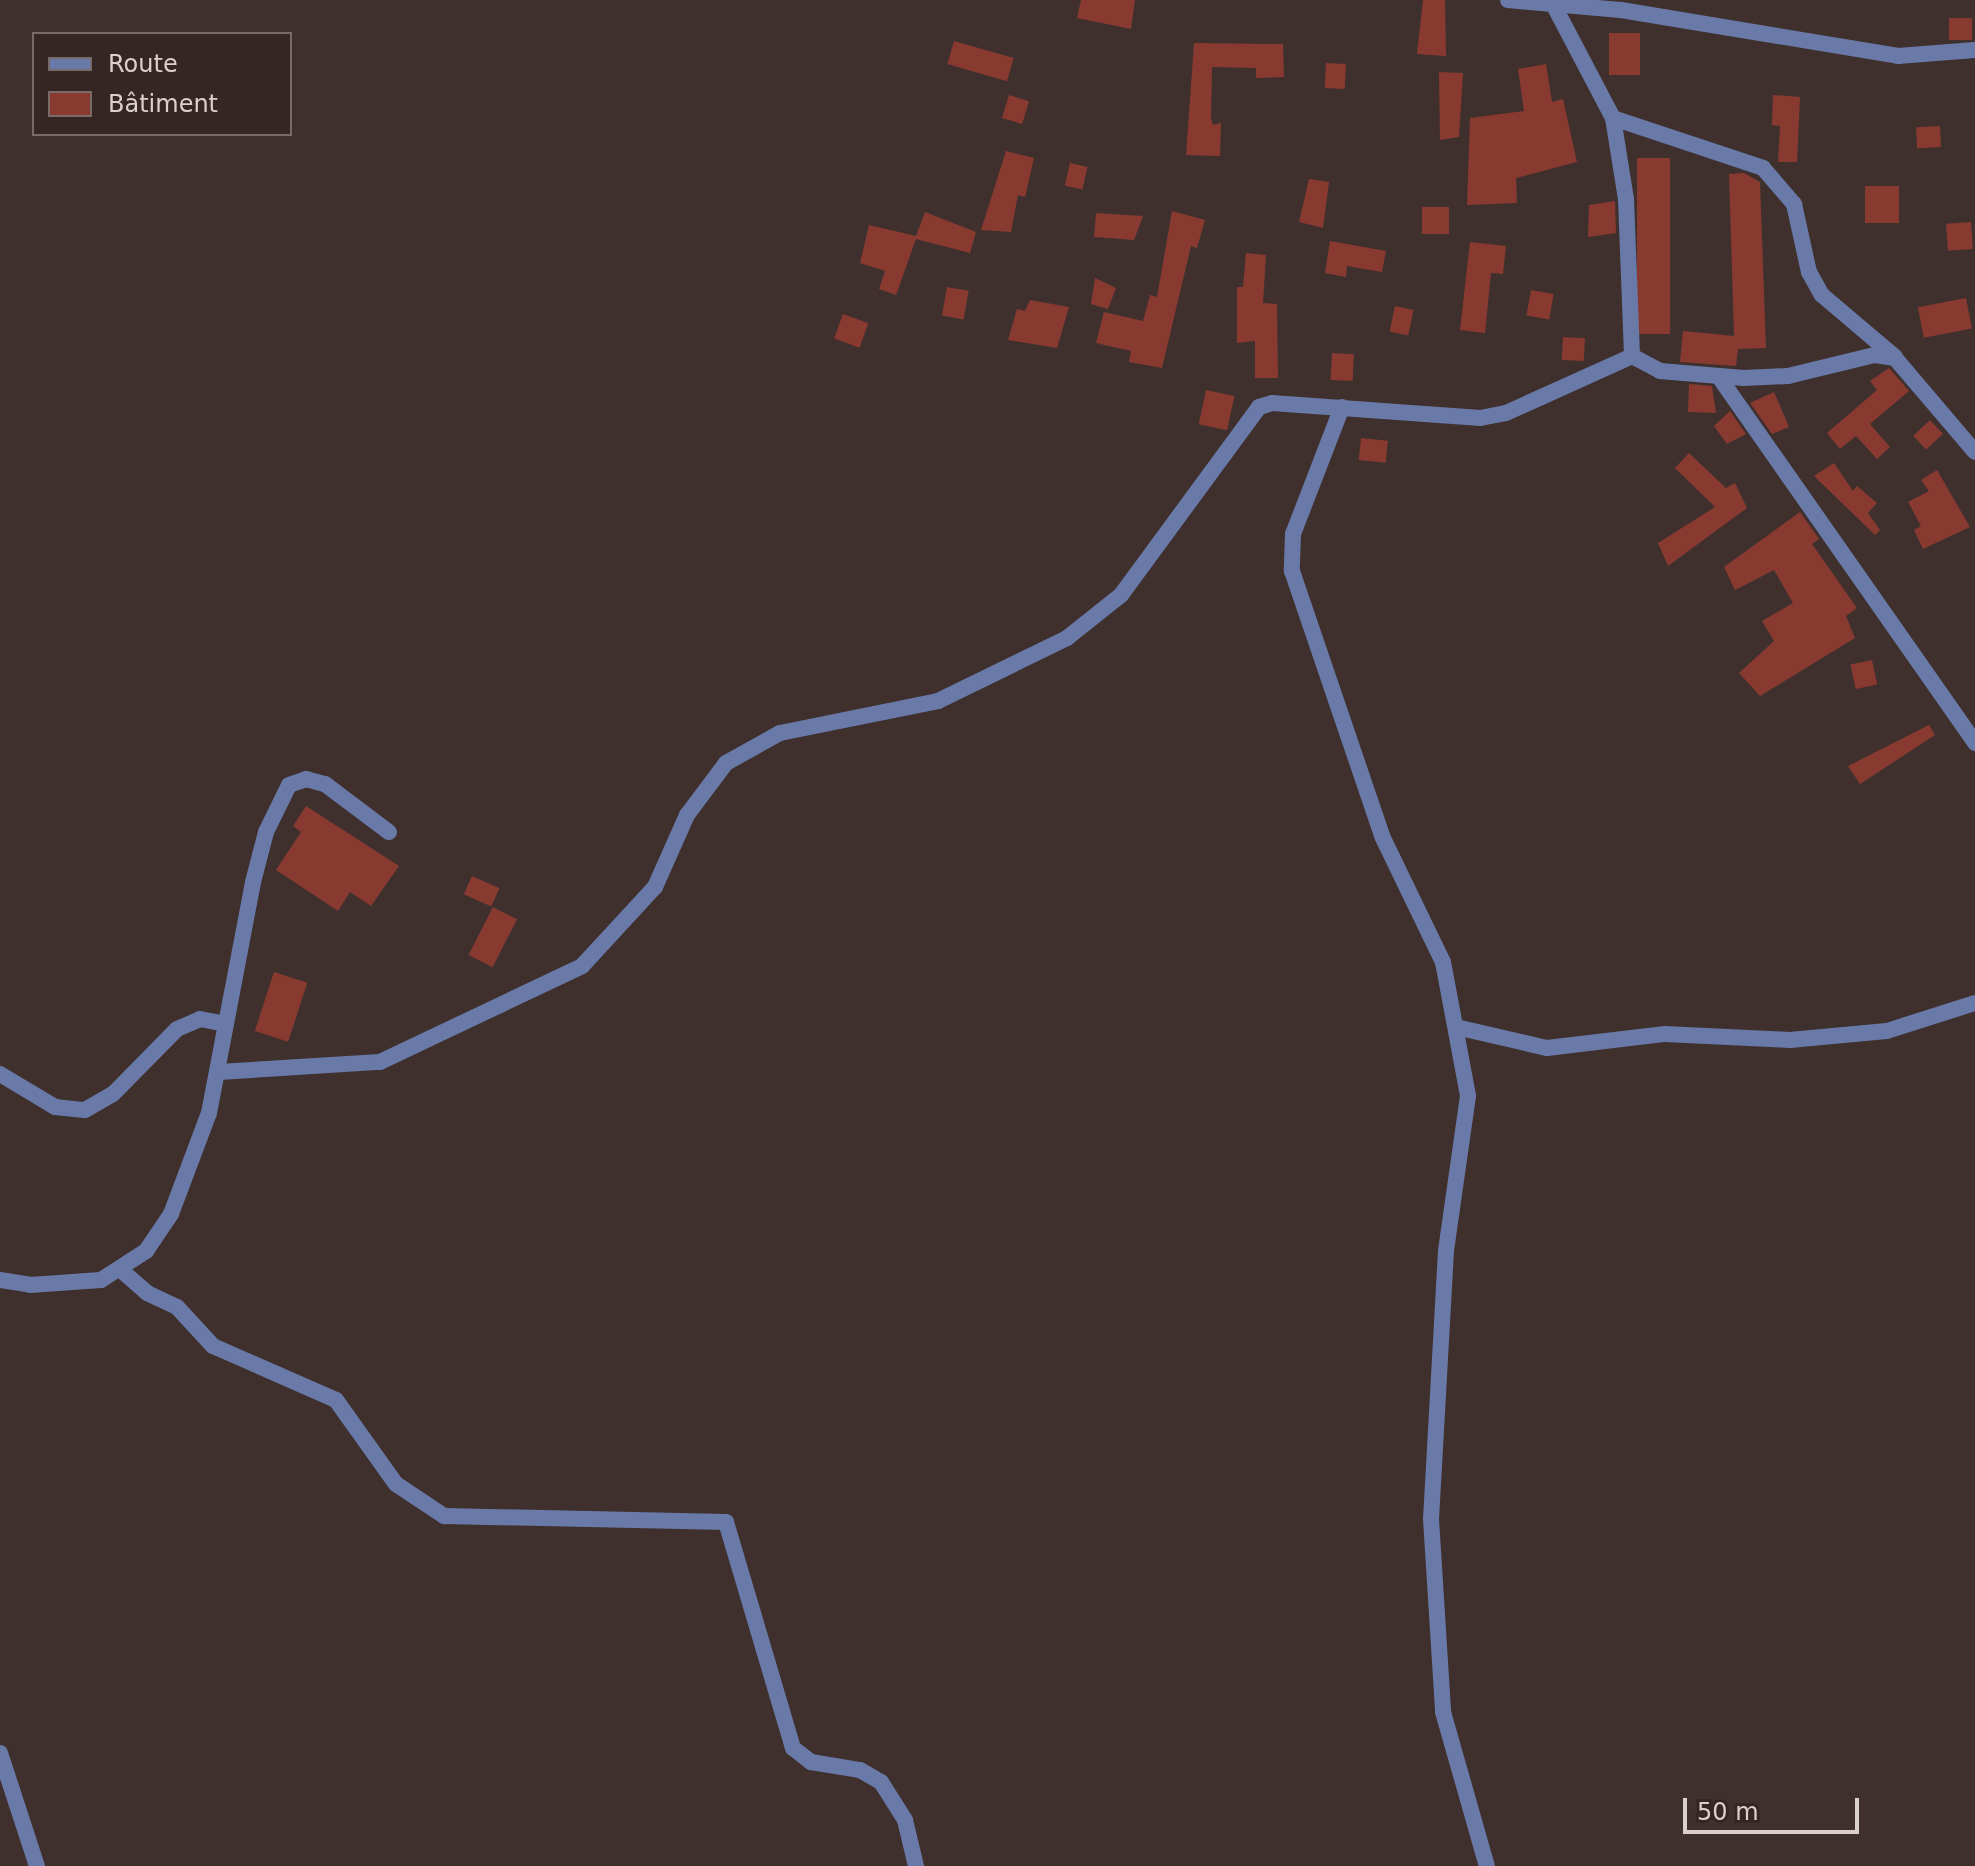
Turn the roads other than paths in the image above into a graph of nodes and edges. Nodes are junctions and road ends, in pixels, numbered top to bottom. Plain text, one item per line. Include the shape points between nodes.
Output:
1 (1508, 0) edge
2 (1553, 4) edge
3 (1975, 50) edge
4 (1613, 118) junction
5 (1632, 356) junction
6 (1895, 358) junction
7 (1719, 377) junction
8 (1342, 407) junction
9 (1975, 452) edge
10 (1975, 743) edge
11 (389, 832) dead end
12 (1975, 1003) edge
13 (226, 1024) junction
14 (1456, 1027) junction
15 (219, 1072) junction
16 (0, 1074) edge
17 (122, 1271) junction
18 (0, 1280) edge
19 (0, 1753) edge
20 (37, 1866) edge
21 (916, 1866) edge
22 (1487, 1866) edge

1 - 2 street
2 - 3 street via 1621,10 1898,56
2 - 4 street
4 - 5 street via 1626,199
4 - 6 street via 1763,168 1794,204 1809,272 1822,295
5 - 7 street via 1660,371
5 - 8 street via 1506,413 1480,418
6 - 7 street via 1875,355 1788,376
6 - 9 street
7 - 10 street via 1833,533 1895,637
8 - 14 street via 1293,534 1292,571 1382,836 1443,962
8 - 15 street via 1272,403 1248,416 1141,571 1067,638 938,701 780,733 726,763 687,815 655,887 582,966 380,1062
11 - 13 street via 325,784 306,779 289,785 260,857
12 - 14 street via 1887,1031 1790,1040 1665,1034 1547,1048
13 - 15 street
13 - 16 street via 200,1019 177,1029 113,1094 85,1110 55,1107
14 - 22 street via 1468,1096 1446,1251 1431,1519 1433,1596 1443,1712
15 - 17 street via 195,1159 171,1214 146,1251
17 - 18 street via 68,1285
17 - 21 street via 147,1293 177,1307 213,1346 336,1400 396,1484 444,1516 726,1522 793,1748 811,1762 860,1770 881,1782 905,1820
19 - 20 street

